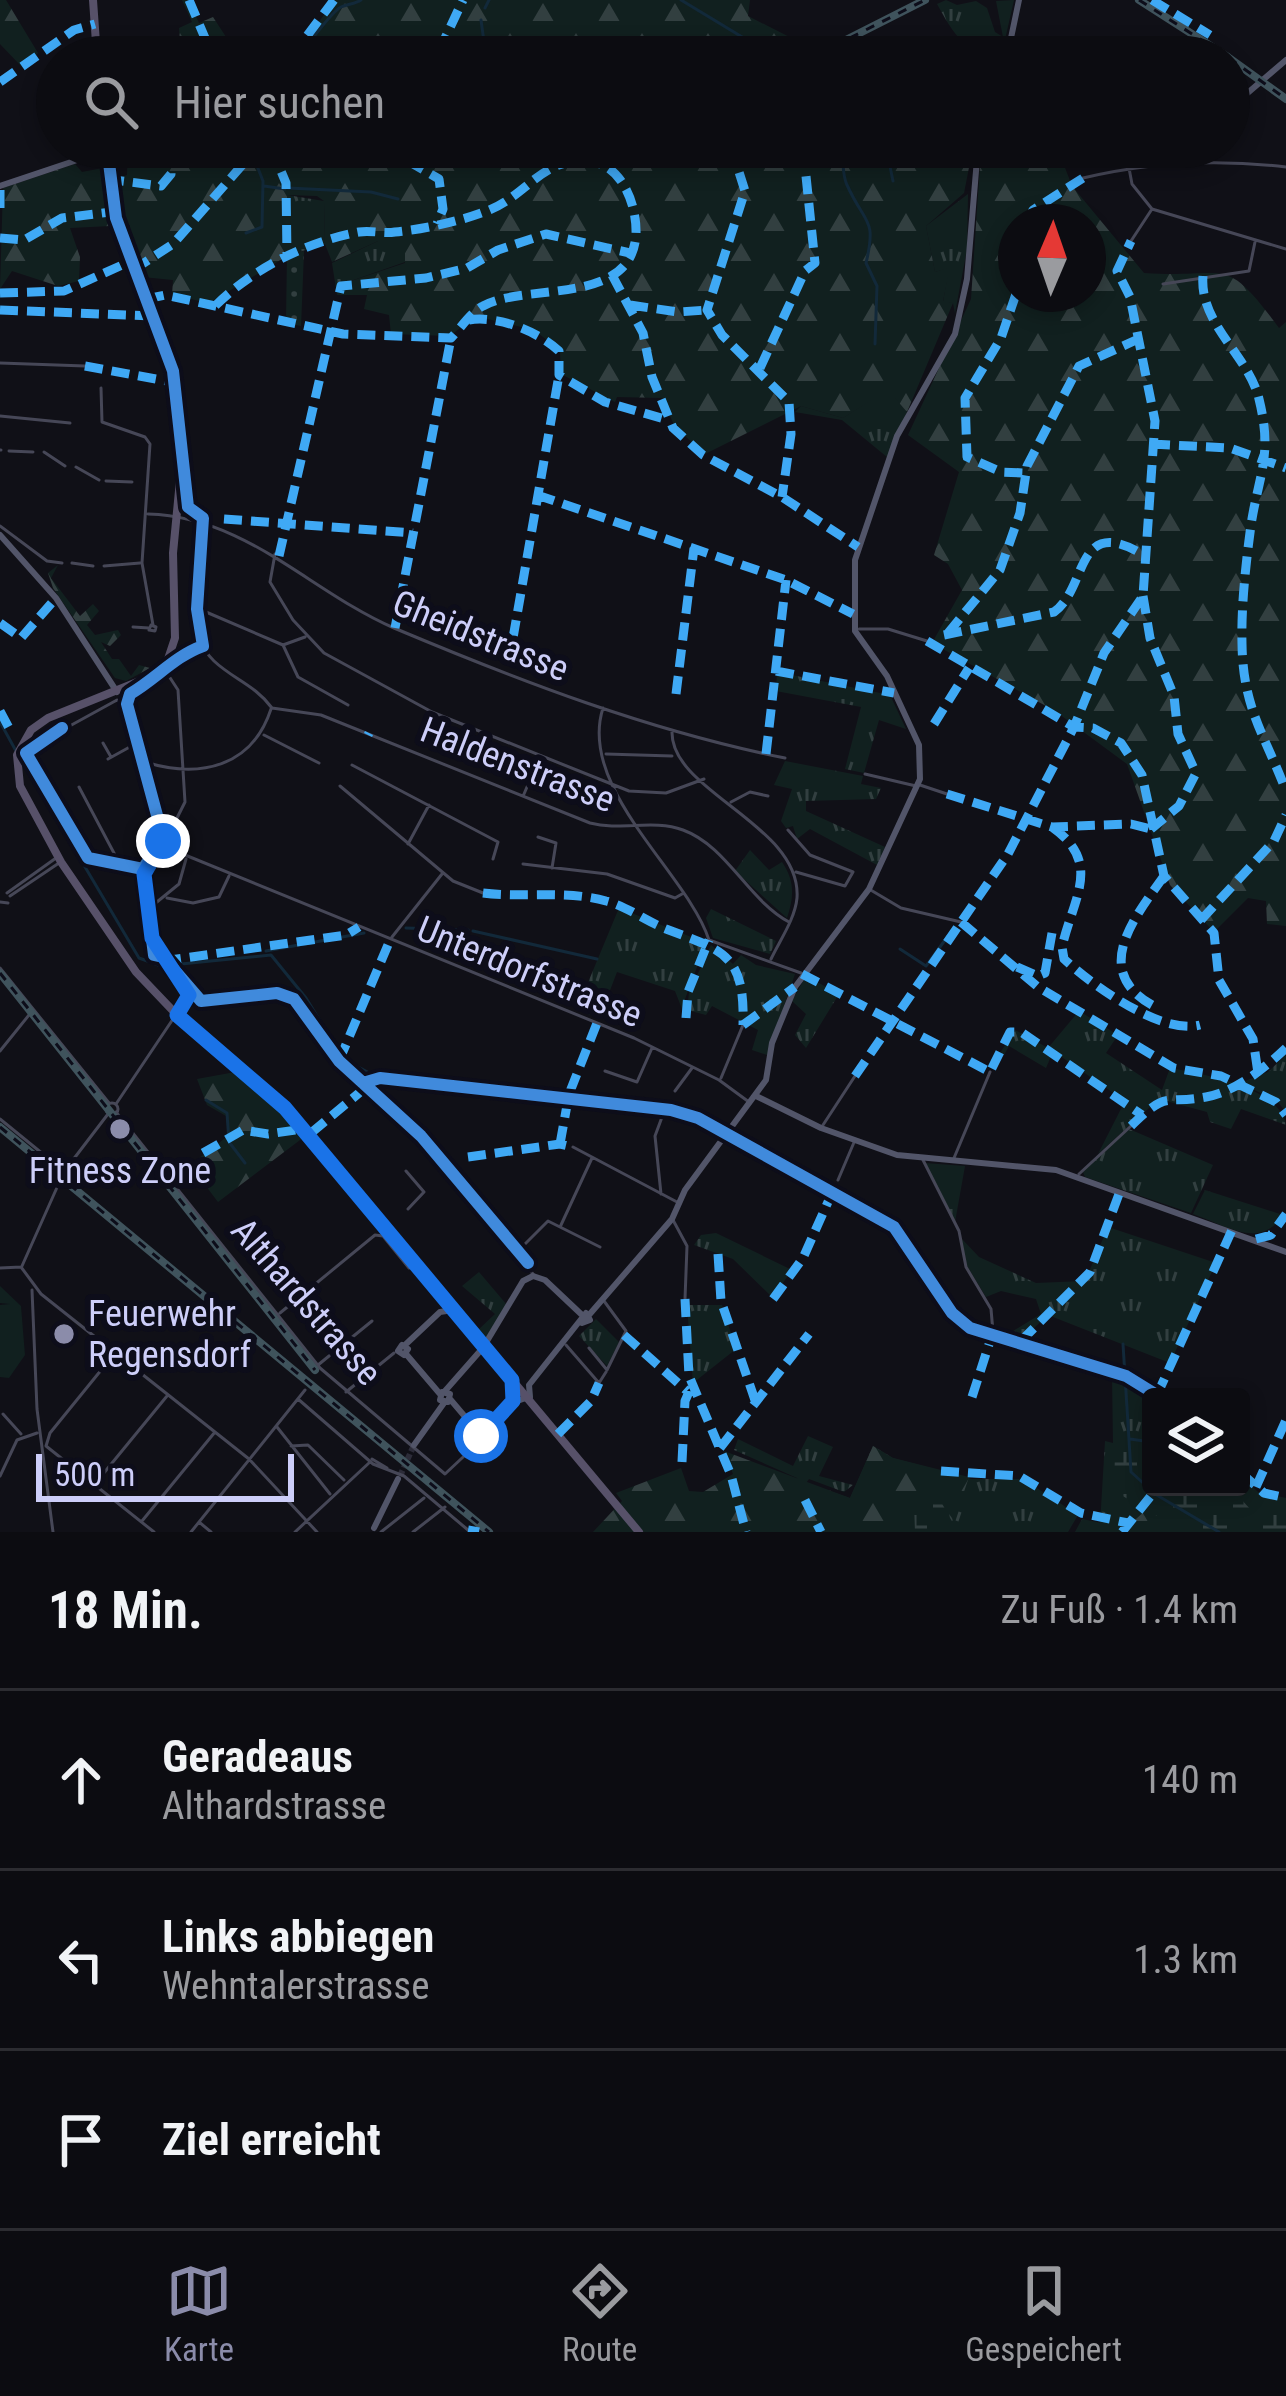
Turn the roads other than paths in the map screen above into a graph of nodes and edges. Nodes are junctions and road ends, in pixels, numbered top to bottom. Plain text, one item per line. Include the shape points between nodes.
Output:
1 (1019, 0) edge
2 (96, 1) edge
3 (97, 36) edge
4 (1011, 36) edge
5 (1286, 60) edge
6 (1250, 91) edge
7 (1250, 165) edge
8 (1286, 167) edge
9 (49, 168) edge
10 (106, 168) edge
11 (975, 168) edge
12 (1127, 168) joint
13 (1083, 178) dead end
14 (0, 185) edge
15 (1152, 208) junction
16 (1131, 242) dead end
17 (1255, 242) junction
18 (1286, 249) edge
19 (1163, 284) dead end
20 (0, 363) edge
21 (85, 366) dead end
22 (101, 388) dead end
23 (0, 416) edge
24 (70, 423) dead end
25 (9, 451) dead end
26 (33, 452) dead end
27 (44, 452) dead end
28 (64, 466) dead end
29 (76, 467) dead end
30 (148, 483) junction
31 (148, 514) junction
32 (177, 515) junction
33 (202, 523) junction
34 (0, 526) edge
35 (0, 535) edge
36 (275, 554) junction
37 (46, 561) junction
38 (142, 562) junction
39 (62, 563) dead end
40 (72, 563) dead end
41 (93, 566) dead end
42 (104, 566) dead end
43 (38, 576) junction
44 (196, 609) junction
45 (133, 627) dead end
46 (855, 631) junction
47 (306, 636) junction
48 (927, 641) dead end
49 (283, 645) junction
50 (163, 667) junction
51 (117, 692) junction
52 (348, 705) dead end
53 (272, 708) junction
54 (603, 708) junction
55 (672, 730) junction
56 (262, 734) junction
57 (138, 742) junction
58 (103, 743) dead end
59 (605, 754) junction
60 (674, 755) junction
61 (540, 758) junction
62 (785, 758) dead end
63 (319, 763) dead end
64 (352, 765) dead end
65 (183, 766) junction
66 (865, 774) dead end
67 (704, 779) junction
68 (613, 785) junction
69 (918, 785) junction
70 (340, 786) dead end
71 (79, 787) dead end
72 (947, 794) dead end
73 (523, 796) junction
74 (768, 796) dead end
75 (730, 802) junction
76 (430, 803) junction
77 (635, 827) junction
78 (788, 830) dead end
79 (538, 837) dead end
80 (409, 844) junction
81 (163, 846) junction
82 (187, 857) junction
83 (59, 859) junction
84 (493, 859) dead end
85 (120, 860) junction
86 (523, 864) dead end
87 (552, 868) junction
88 (145, 870) junction
89 (443, 873) junction
90 (793, 873) junction
91 (229, 875) junction
92 (868, 890) junction
93 (483, 893) dead end
94 (682, 894) junction
95 (6, 895) edge
96 (167, 898) junction
97 (0, 902) edge
98 (150, 906) junction
99 (789, 922) junction
100 (961, 922) dead end
101 (391, 940) junction
102 (770, 960) junction
103 (0, 968) edge
104 (802, 974) junction
105 (190, 1000) junction
106 (34, 1008) junction
107 (177, 1015) junction
108 (743, 1025) dead end
109 (652, 1046) junction
110 (0, 1051) edge
111 (693, 1067) junction
112 (604, 1071) dead end
113 (990, 1072) dead end
114 (855, 1076) dead end
115 (719, 1080) junction
116 (675, 1091) dead end
117 (753, 1099) junction
118 (109, 1103) junction
119 (116, 1104) junction
120 (665, 1109) dead end
121 (116, 1112) junction
122 (108, 1114) junction
123 (0, 1119) edge
124 (1132, 1126) dead end
125 (820, 1128) junction
126 (855, 1138) junction
127 (573, 1147) dead end
128 (593, 1156) junction
129 (923, 1158) junction
130 (954, 1160) junction
131 (66, 1169) dead end
132 (406, 1171) dead end
133 (75, 1174) dead end
134 (1079, 1176) junction
135 (838, 1180) dead end
136 (59, 1183) dead end
137 (661, 1195) junction
138 (679, 1202) junction
139 (408, 1210) dead end
140 (673, 1219) junction
141 (560, 1226) junction
142 (600, 1247) dead end
143 (518, 1251) junction
144 (1286, 1252) edge
145 (21, 1267) junction
146 (0, 1268) edge
147 (409, 1268) dead end
148 (533, 1276) junction
149 (34, 1288) junction
150 (441, 1294) junction
151 (685, 1298) dead end
152 (604, 1301) junction
153 (454, 1310) junction
154 (440, 1312) junction
155 (279, 1314) junction
156 (584, 1317) junction
157 (372, 1321) dead end
158 (993, 1332) dead end
159 (565, 1344) junction
160 (589, 1348) dead end
161 (403, 1350) junction
162 (115, 1353) junction
163 (318, 1365) junction
164 (468, 1367) junction
165 (607, 1370) junction
166 (533, 1380) junction
167 (431, 1381) junction
168 (514, 1382) junction
169 (305, 1390) dead end
170 (344, 1393) junction
171 (168, 1395) junction
172 (445, 1397) junction
173 (298, 1400) junction
174 (529, 1400) junction
175 (513, 1401) junction
176 (3, 1414) dead end
177 (275, 1426) junction
178 (215, 1432) junction
179 (479, 1432) junction
180 (39, 1433) junction
181 (22, 1436) junction
182 (414, 1445) tunnel mouth
183 (290, 1447) junction
184 (249, 1460) junction
185 (372, 1461) junction
186 (0, 1476) edge
187 (398, 1479) tunnel mouth
188 (346, 1483) junction
189 (94, 1485) junction
190 (332, 1496) junction
191 (425, 1496) junction
192 (445, 1508) junction
193 (306, 1520) junction
194 (141, 1522) junction
195 (199, 1522) junction
196 (378, 1530) edge
197 (468, 1530) edge
198 (53, 1532) edge
199 (154, 1532) edge
200 (191, 1532) edge
201 (211, 1532) edge
202 (295, 1532) edge
203 (317, 1532) edge
204 (413, 1532) edge
205 (639, 1532) edge

1 - 4 street
2 - 3 main road
5 - 6 street
7 - 8 street
9 - 14 street
10 - 32 main road via 115,228 172,382 181,455
11 - 46 street via 958,322 944,362 897,436 857,547
12 - 13 street
12 - 15 street
15 - 16 street
15 - 17 street
17 - 18 street
17 - 19 street via 1250,271
20 - 21 street
22 - 30 street via 102,422 148,440
23 - 24 street
25 - 26 street
27 - 28 street
29 - 30 street via 102,481
30 - 31 street
31 - 32 street, Gheidstrasse
31 - 38 street
32 - 33 street, Gheidstrasse
32 - 50 main road via 175,638
33 - 36 street, Gheidstrasse
33 - 44 street
34 - 37 street
35 - 43 street
36 - 47 street via 272,587
36 - 54 street, Gheidstrasse via 395,628
37 - 39 street
37 - 43 street
38 - 42 street
38 - 45 street via 151,626
40 - 41 street
43 - 51 street
44 - 49 street
44 - 53 street via 208,654
46 - 48 street via 889,629
46 - 69 street via 919,745
47 - 49 street
47 - 61 street via 391,692
49 - 52 street via 294,674
50 - 51 main road
50 - 65 street via 177,685
51 - 83 main road via 48,718 22,742 20,786
53 - 56 street
53 - 73 street, Haldenstrasse via 321,715
54 - 55 street, Gheidstrasse
54 - 59 street
55 - 60 street
55 - 62 street, Gheidstrasse
56 - 63 street
56 - 65 street via 233,761
57 - 58 street via 109,758
57 - 65 street via 145,762
57 - 85 street via 127,704 117,700 25,752 84,853
59 - 60 street
59 - 68 street
60 - 67 street
61 - 68 street
61 - 73 street
64 - 76 street
65 - 81 street via 184,805
66 - 69 street
67 - 68 street via 666,793
67 - 75 street
68 - 77 street
69 - 72 street
69 - 92 street
70 - 80 street
71 - 85 street
73 - 77 street, Haldenstrasse via 596,825
74 - 75 street via 750,792
75 - 90 street
76 - 80 street
76 - 84 street via 498,842
77 - 94 street
77 - 99 street, Haldenstrasse via 697,837
78 - 90 street via 808,853 853,874 845,886
79 - 87 street via 556,843
80 - 89 street
81 - 82 street, Unterdorfstrasse
81 - 88 street
82 - 91 street, Unterdorfstrasse
82 - 96 street
83 - 95 street
83 - 107 main road via 124,956
85 - 88 street
86 - 87 street
87 - 94 street
88 - 98 street
89 - 93 street
89 - 101 street
90 - 99 street
91 - 96 street via 219,897
91 - 101 street, Unterdorfstrasse
92 - 100 street via 901,908
92 - 104 street
94 - 102 street via 709,940
95 - 97 street via 8,903
96 - 98 street
98 - 105 street via 155,948
99 - 102 street
101 - 109 street, Unterdorfstrasse
102 - 104 street
103 - 106 street
104 - 117 street
105 - 107 street
105 - 143 street via 277,993 294,999 339,1061 421,1136
106 - 110 street
106 - 118 street
107 - 119 street
107 - 150 main road via 275,1098
108 - 115 street
109 - 111 street, Unterdorfstrasse
109 - 112 street, Unterdorfstrasse via 637,1082
111 - 115 street, Unterdorfstrasse
111 - 116 street
113 - 130 street
114 - 125 street
115 - 117 street, Unterdorfstrasse
117 - 125 street
117 - 138 street
118 - 119 street
118 - 122 street
119 - 121 street
120 - 137 street via 655,1129
121 - 122 street
121 - 155 street, Althardstrasse
122 - 131 street
123 - 133 street
124 - 134 street
125 - 126 street
126 - 129 street
126 - 135 street
127 - 128 street
128 - 137 street
128 - 141 street
129 - 130 street
129 - 158 street via 991,1309
130 - 134 street
132 - 139 street via 424,1192
134 - 144 street
136 - 145 street
137 - 138 street
138 - 140 street
140 - 151 street via 687,1246
140 - 152 street
141 - 142 street
141 - 143 street via 545,1222
143 - 148 street
145 - 146 street
145 - 149 street
147 - 155 street via 374,1235
148 - 156 street
148 - 164 street, bridge
149 - 162 street
149 - 180 street
150 - 153 main road
150 - 154 street
152 - 156 street
152 - 165 street via 626,1329
153 - 154 street
153 - 168 main road
154 - 161 street
155 - 163 street, Althardstrasse
156 - 159 street
157 - 163 street
159 - 165 street via 599,1383
159 - 166 street
160 - 165 street
161 - 167 street
161 - 170 street
162 - 171 street
162 - 189 street via 46,1446
163 - 170 street, Althardstrasse
164 - 167 street via 447,1383
164 - 172 street
166 - 168 street
166 - 174 street
167 - 172 street
168 - 174 main road
168 - 175 street
169 - 173 street
170 - 179 street, Althardstrasse via 445,1474
171 - 178 street
171 - 189 street
172 - 179 street
172 - 182 street
173 - 177 street
173 - 185 street
174 - 175 street
174 - 205 main road
175 - 179 street
176 - 181 street
177 - 183 street
177 - 184 street
178 - 184 street
178 - 194 street
180 - 181 street
180 - 198 street
181 - 186 street
183 - 188 street via 308,1444
183 - 190 street
184 - 193 street
184 - 195 street
185 - 188 street
185 - 191 street
187 - 196 street
188 - 190 street
189 - 194 street
190 - 193 street
191 - 192 street
191 - 196 street
192 - 197 street
192 - 204 street
193 - 202 street
193 - 203 street
194 - 199 street
195 - 200 street
195 - 201 street

